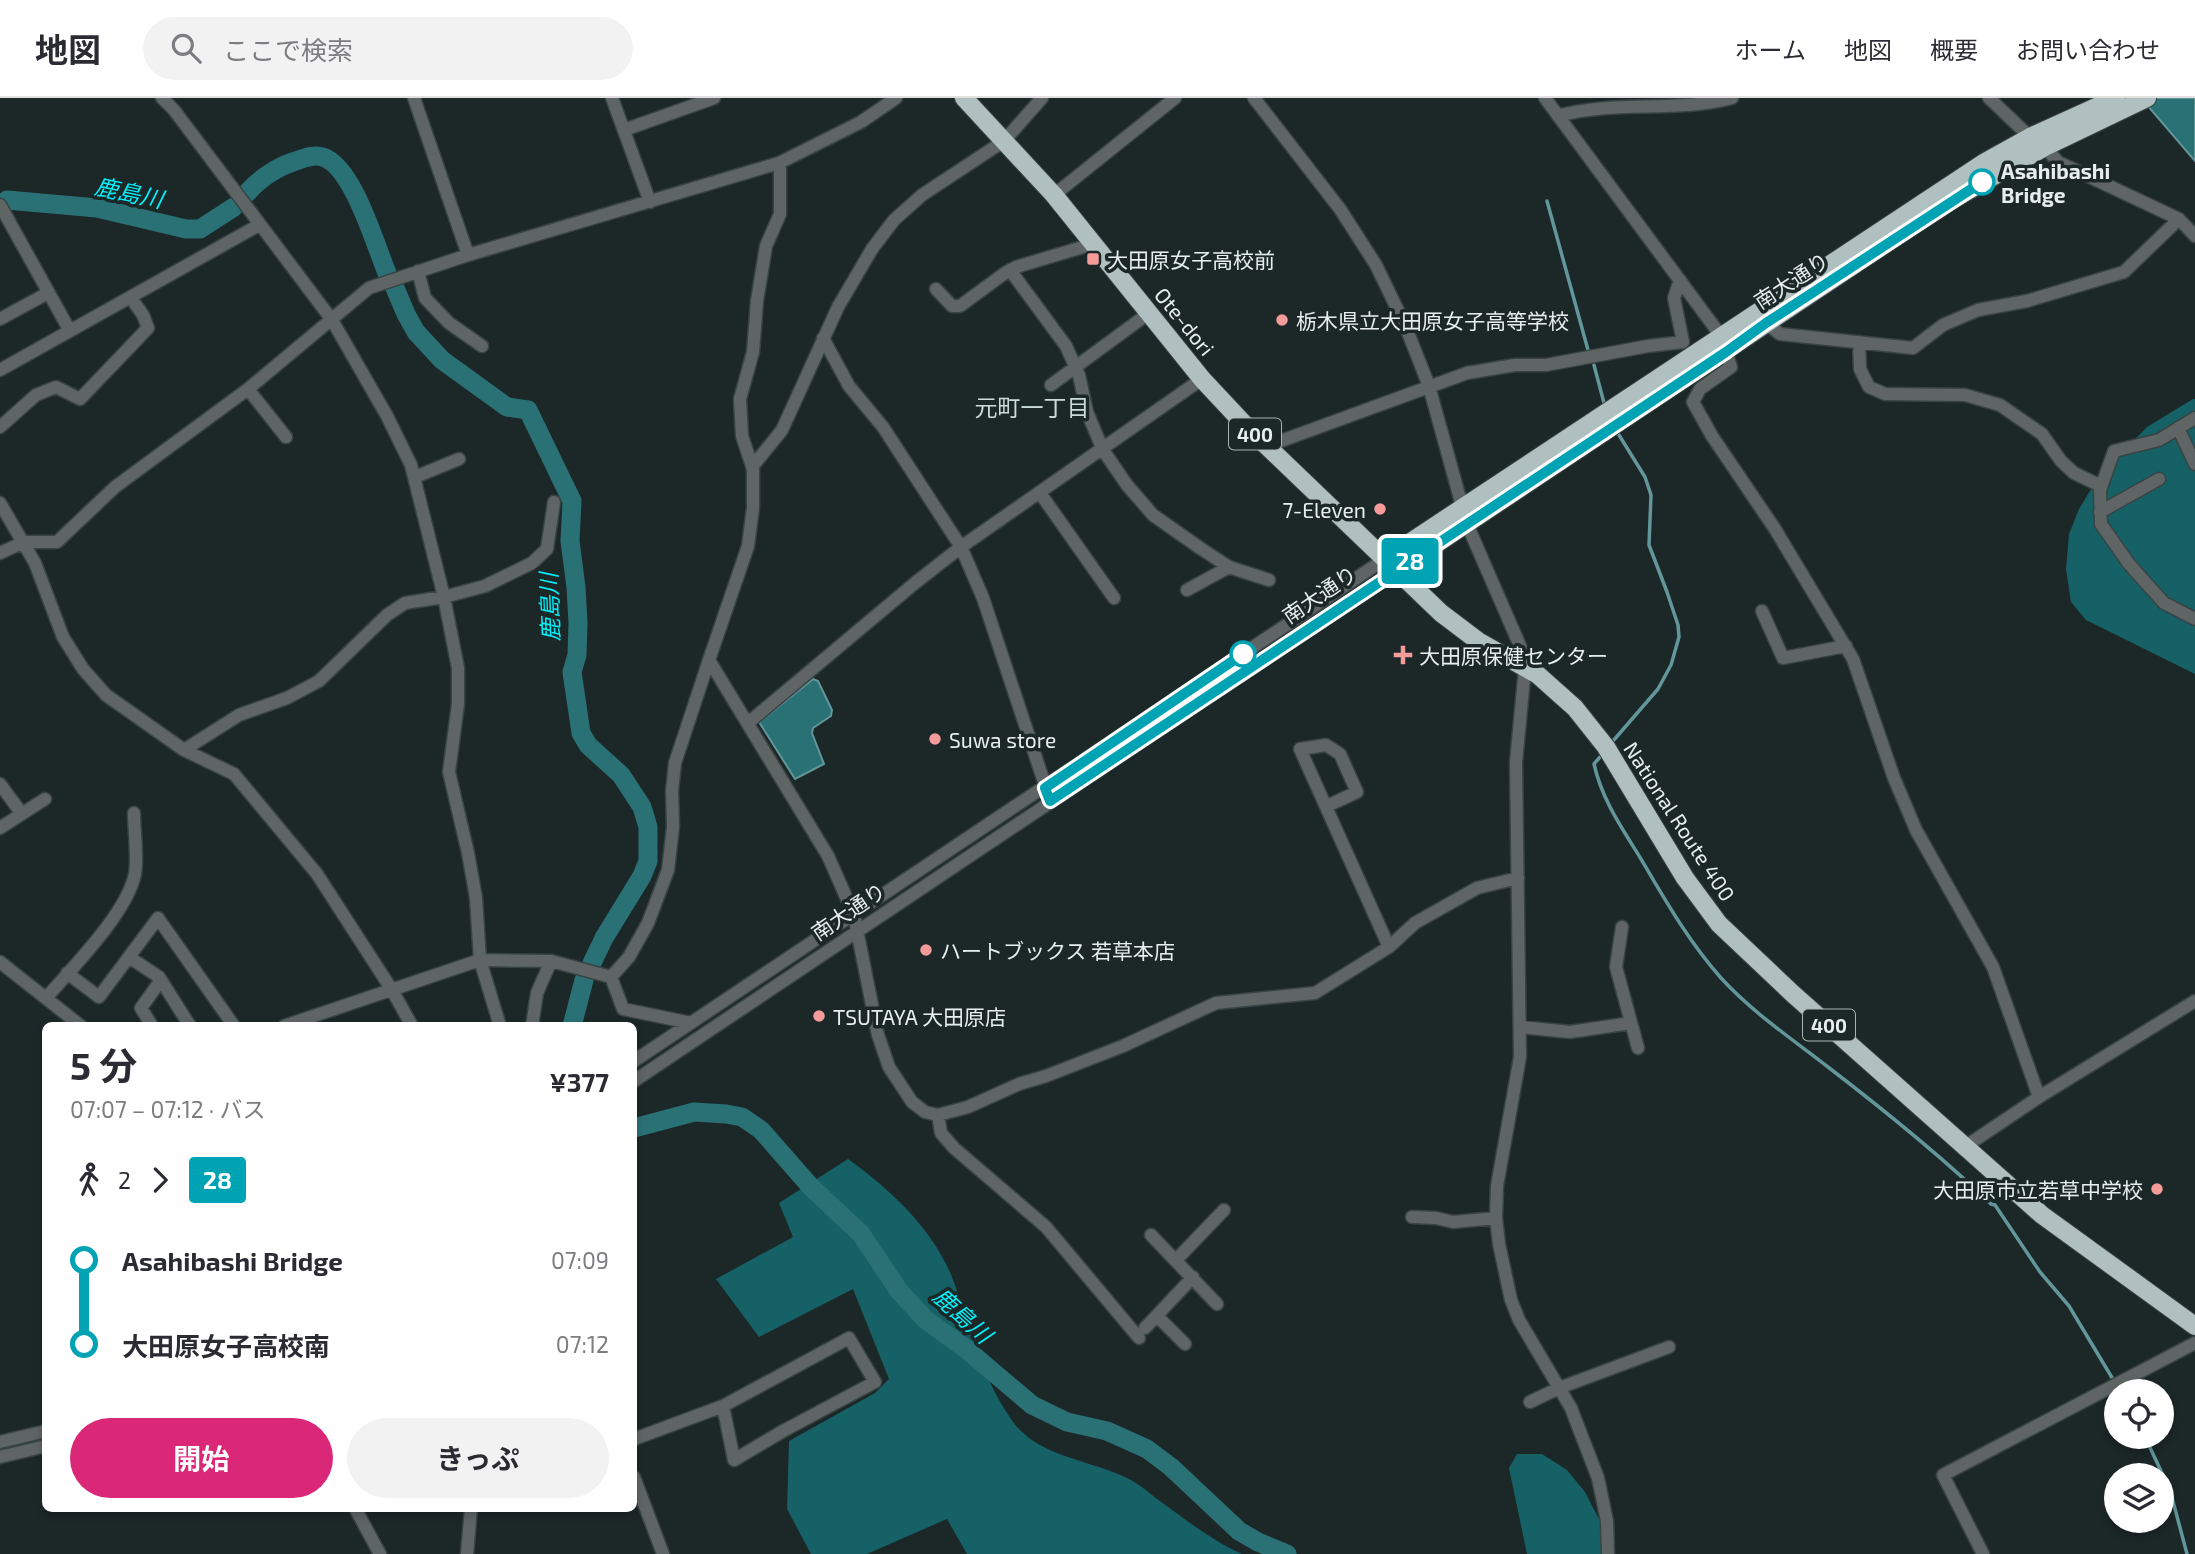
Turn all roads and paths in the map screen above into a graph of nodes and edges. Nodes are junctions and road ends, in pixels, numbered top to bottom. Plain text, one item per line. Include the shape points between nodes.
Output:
1 (162, 98) edge
2 (414, 98) edge
3 (612, 98) edge
4 (714, 98) edge
5 (896, 98) edge
6 (964, 98) edge
7 (1042, 98) edge
8 (1175, 98) edge
9 (1254, 98) edge
10 (1545, 98) edge
11 (1732, 98) edge
12 (1989, 98) edge
13 (2116, 98) edge
14 (2143, 100) edge
15 (1558, 116) junction
16 (624, 130) junction
17 (2030, 137) junction
18 (1004, 141) junction
19 (2045, 147) junction
20 (780, 163) junction
21 (1054, 195) junction
22 (650, 202) junction
23 (0, 205) edge
24 (2179, 219) junction
25 (259, 225) junction
26 (2195, 236) edge
27 (1094, 244) junction
28 (468, 255) junction
29 (1010, 270) junction
30 (418, 271) junction
31 (1680, 280) junction
32 (936, 289) dead end
33 (48, 293) junction
34 (131, 298) junction
35 (1149, 313) junction
36 (0, 319) edge
37 (332, 320) junction
38 (1766, 323) junction
39 (70, 331) junction
40 (823, 338) junction
41 (1859, 342) junction
42 (1723, 344) junction
43 (482, 346) dead end
44 (1076, 366) junction
45 (0, 370) edge
46 (1202, 379) junction
47 (1051, 386) dead end
48 (1429, 386) junction
49 (248, 389) junction
50 (2195, 418) edge
51 (0, 427) edge
52 (2178, 428) junction
53 (286, 436) dead end
54 (1267, 446) junction
55 (1103, 450) junction
56 (460, 459) dead end
57 (2195, 464) edge
58 (752, 467) junction
59 (415, 477) junction
60 (2159, 479) dead end
61 (2101, 485) junction
62 (1040, 493) junction
63 (554, 502) dead end
64 (0, 503) edge
65 (2100, 512) junction
66 (1464, 517) junction
67 (24, 542) junction
68 (961, 547) junction
69 (0, 554) edge
70 (1391, 564) junction
71 (1229, 567) junction
72 (1269, 580) dead end
73 (1187, 590) dead end
74 (444, 597) junction
75 (1114, 598) dead end
76 (1762, 611) dead end
77 (2195, 619) edge
78 (1846, 646) junction
79 (709, 660) junction
80 (1525, 668) junction
81 (748, 723) junction
82 (184, 750) junction
83 (0, 783) edge
84 (1045, 788) junction
85 (45, 799) dead end
86 (1050, 801) junction
87 (1327, 806) junction
88 (134, 813) dead end
89 (22, 814) junction
90 (0, 828) edge
91 (1518, 878) junction
92 (854, 915) junction
93 (1622, 927) dead end
94 (857, 932) junction
95 (1389, 947) junction
96 (129, 957) junction
97 (480, 960) junction
98 (551, 961) junction
99 (0, 962) edge
100 (67, 974) junction
101 (611, 977) junction
102 (161, 980) junction
103 (392, 990) junction
104 (46, 998) junction
105 (2195, 1001) edge
106 (76, 1022) edge
107 (150, 1022) edge
108 (187, 1022) edge
109 (231, 1022) edge
110 (303, 1022) edge
111 (410, 1022) edge
112 (499, 1022) edge
113 (533, 1022) edge
114 (691, 1023) junction
115 (1631, 1023) junction
116 (1520, 1027) junction
117 (1638, 1048) dead end
118 (637, 1059) edge
119 (637, 1079) edge
120 (2039, 1097) junction
121 (938, 1115) junction
122 (1966, 1146) junction
123 (1224, 1210) dead end
124 (1412, 1217) dead end
125 (1496, 1218) junction
126 (1151, 1236) dead end
127 (1176, 1260) junction
128 (1193, 1277) junction
129 (1217, 1304) dead end
130 (1157, 1315) junction
131 (2195, 1326) edge
132 (2195, 1343) edge
133 (1185, 1344) dead end
134 (1669, 1347) dead end
135 (1559, 1388) junction
136 (1530, 1402) dead end
137 (723, 1406) junction
138 (42, 1432) edge
139 (637, 1438) edge
140 (0, 1442) edge
141 (42, 1447) edge
142 (0, 1457) edge
143 (637, 1485) edge
144 (357, 1512) edge
145 (471, 1512) edge
146 (380, 1554) edge
147 (467, 1554) edge
148 (663, 1554) edge
149 (1608, 1554) edge
150 (1983, 1554) edge

1 - 25 street
2 - 28 street
3 - 16 street
4 - 16 street
5 - 20 street via 861,122
6 - 18 highway, Ote-dori / 400
7 - 18 street
8 - 21 street
9 - 48 street via 1340,209 1376,265
10 - 15 street
11 - 15 street via 1580,110
12 - 17 street
13 - 17 highway, 南大通り
14 - 19 highway, 南大通り
15 - 31 street
16 - 22 street
17 - 19 street
17 - 42 highway, 南大通り via 1985,162
18 - 21 highway, Ote-dori / 400
18 - 40 street via 922,195 894,220 872,249
19 - 24 street via 2058,162
19 - 38 highway, 南大通り via 1948,202
20 - 22 street
20 - 58 street via 780,214 766,246 753,352 740,399 742,436
21 - 27 highway, Ote-dori / 400
22 - 28 street
23 - 33 street
24 - 26 street
24 - 41 street via 2124,272 1979,310 1943,325 1913,348
25 - 34 street
25 - 37 street
27 - 29 street
27 - 35 highway, Ote-dori / 400
28 - 30 street
29 - 32 street via 960,306 952,306
29 - 44 street
30 - 37 street via 369,288
30 - 43 street via 425,298 449,323
31 - 42 street
31 - 48 street via 1674,298 1683,342 1479,371
33 - 36 street
33 - 39 street
34 - 39 street
34 - 51 street via 148,328 79,399 56,387 36,395
35 - 44 street
35 - 46 highway, Ote-dori / 400
37 - 49 street
37 - 59 street via 387,416
38 - 41 street via 1780,334
38 - 42 highway, 南大通り
39 - 45 street
40 - 58 street via 782,430
40 - 68 street via 849,386 883,428
41 - 61 street via 1860,369 1868,387 1885,394 1965,395 2000,405 2042,434 2074,473
42 - 66 highway, 南大通り
42 - 78 street via 1731,367 1700,389 1693,402
44 - 47 street
44 - 55 street via 1087,412
46 - 54 highway, Ote-dori / 400
46 - 55 street
48 - 54 street
48 - 66 street
49 - 53 street
49 - 67 street via 115,487 57,542
50 - 52 street
52 - 57 street
52 - 61 street via 2159,440 2114,451
54 - 70 highway, Ote-dori / 400
55 - 62 street
55 - 71 street via 1153,515
56 - 59 street
58 - 79 street via 748,546
59 - 74 street
60 - 65 street
61 - 65 street
62 - 68 street
62 - 75 street
63 - 74 street via 547,550 532,563 485,586
64 - 67 street
65 - 77 street via 2101,524 2129,564 2164,603
66 - 70 highway, 南大通り
66 - 80 street via 1520,643
67 - 69 street
67 - 82 street via 63,637 83,669 106,695
68 - 81 street
68 - 84 street via 983,598
70 - 80 highway, National Route 400 / 400 via 1459,627
70 - 84 street, 南大通り
70 - 86 street, 南大通り
71 - 72 street
71 - 73 street
74 - 82 street via 405,603 319,681 239,715
74 - 97 street via 458,668 449,772 476,898
76 - 78 street via 1783,658
78 - 120 street via 1916,830 1993,967
79 - 81 street
79 - 101 street via 675,764 668,870 648,923 629,957
80 - 91 street via 1516,762
80 - 122 highway, National Route 400 / 400 via 1558,690 1589,723 1685,878 1719,924
81 - 92 street via 828,856
82 - 103 street via 234,774 255,797 317,874
83 - 89 street
84 - 86 street
84 - 92 street, 南大通り
85 - 89 street
86 - 94 street, 南大通り
87 - 87 street via 1322,794 1300,749 1326,745 1340,754 1357,792
87 - 95 street
88 - 100 street via 135,871 130,891
89 - 90 street
91 - 95 street via 1476,888 1415,923
91 - 116 street
92 - 94 street
92 - 114 street, 南大通り
93 - 115 street via 1616,967
94 - 119 street, 南大通り
94 - 121 street via 889,1067 912,1102
95 - 121 street via 1315,993 1216,1003 1123,1046
96 - 100 street via 99,998
96 - 102 street
96 - 109 street via 158,918
97 - 98 street
97 - 103 street
97 - 112 street
98 - 101 street
98 - 113 street via 537,993
99 - 104 street
100 - 104 street
101 - 114 street via 622,1009
102 - 107 street via 141,1008
102 - 108 street
103 - 110 street
103 - 111 street
104 - 106 street
105 - 120 street
114 - 118 street, 南大通り
115 - 116 street via 1570,1032
115 - 117 street
116 - 125 street via 1520,1057 1497,1186
120 - 122 street
121 - 130 street via 942,1133 954,1148 1046,1227 1142,1333
122 - 131 highway, National Route 400 / 400 via 2042,1215
123 - 127 street
124 - 125 street via 1453,1222
125 - 135 street via 1511,1300
126 - 127 street
127 - 128 street
128 - 129 street
128 - 130 street
130 - 133 street
132 - 150 street via 1943,1475
134 - 135 street
135 - 136 street
135 - 149 street via 1598,1478
137 - 137 street via 734,1460 875,1382 849,1338
137 - 139 street
138 - 140 street
141 - 142 street
143 - 148 street
144 - 146 street
145 - 147 street

